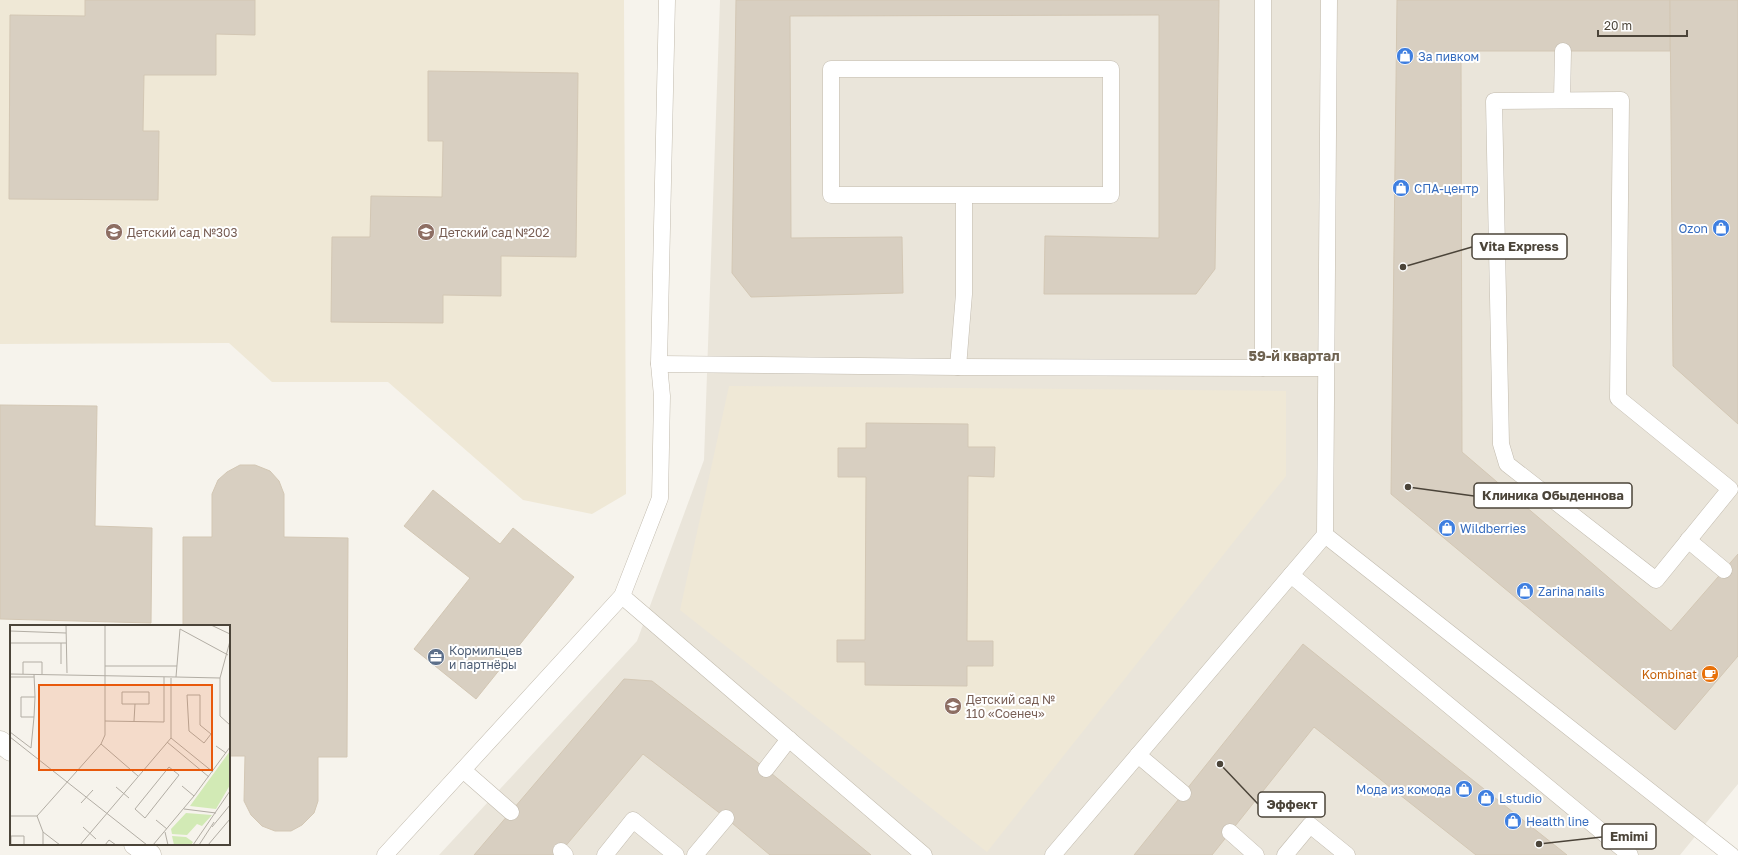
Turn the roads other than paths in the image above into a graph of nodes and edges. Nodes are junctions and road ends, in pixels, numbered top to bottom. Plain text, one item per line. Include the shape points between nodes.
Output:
1 (667, 0) edge
2 (1263, 0) edge
3 (1329, 0) edge
4 (1563, 51) dead end
5 (1562, 100) junction
6 (964, 195) junction
7 (659, 364) junction
8 (958, 367) junction
9 (1263, 368) junction
10 (1326, 368) junction
11 (1325, 535) junction
12 (1688, 540) junction
13 (1724, 570) dead end
14 (1291, 575) junction
15 (622, 596) junction
16 (788, 739) junction
17 (0, 742) edge
18 (10, 749) edge
19 (1138, 755) junction
20 (766, 769) dead end
21 (463, 770) junction
22 (1183, 793) dead end
23 (511, 812) dead end
24 (726, 818) dead end
25 (1230, 832) dead end
26 (136, 845) edge
27 (150, 855) edge
28 (385, 855) edge
29 (605, 855) edge
30 (676, 855) edge
31 (695, 855) edge
32 (924, 855) edge
33 (1053, 855) edge
34 (1256, 855) edge
35 (1285, 855) edge
36 (1347, 855) edge
37 (1630, 855) edge
38 (1731, 855) edge

1 - 7 lane
2 - 9 lane
3 - 10 lane
4 - 5 lane
5 - 12 lane via 1621,100 1618,398 1730,489
5 - 12 lane via 1494,101 1501,444 1507,464 1656,580
6 - 6 lane via 831,195 831,69 1111,69 1111,195
6 - 8 lane via 964,294
7 - 8 lane
7 - 15 lane via 662,396 660,498
8 - 9 lane
9 - 10 lane
10 - 11 lane
11 - 14 lane
11 - 38 lane
12 - 13 lane
14 - 19 lane
14 - 37 lane
15 - 16 lane
15 - 21 lane
16 - 20 lane
16 - 32 lane
17 - 18 street
19 - 22 lane
19 - 33 lane
21 - 23 lane
21 - 28 lane
24 - 31 lane
25 - 34 lane
26 - 27 street
29 - 30 lane via 633,820
35 - 36 lane via 1310,825

